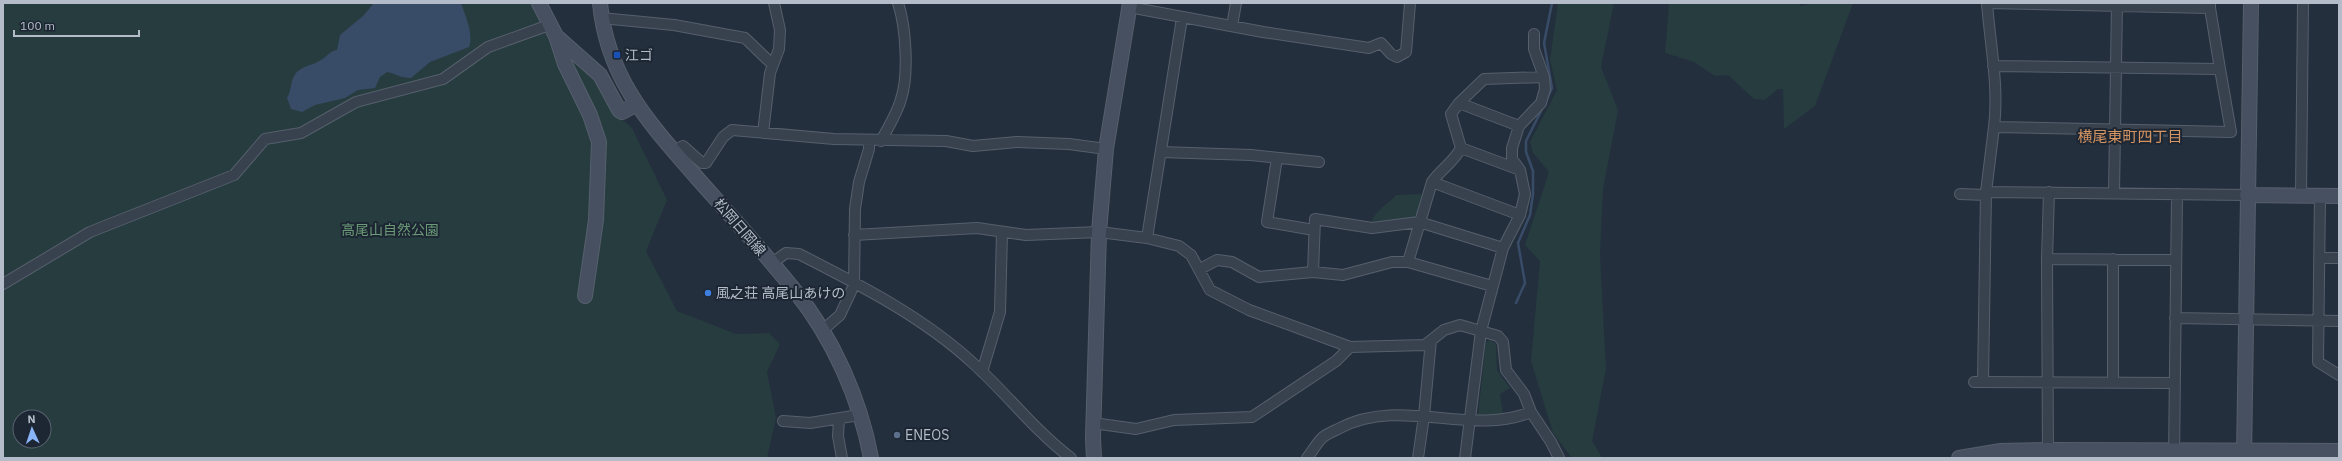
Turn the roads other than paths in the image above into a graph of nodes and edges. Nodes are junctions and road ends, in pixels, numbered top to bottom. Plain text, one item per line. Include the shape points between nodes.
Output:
1 (539, 3) edge
2 (600, 3) edge
3 (774, 3) edge
4 (898, 3) edge
5 (1236, 3) edge
6 (1410, 3) edge
7 (1987, 3) edge
8 (2251, 3) edge
9 (2304, 3) edge
10 (2117, 4) edge
11 (1130, 5) edge
12 (2210, 6) edge
13 (601, 18) junction
14 (1182, 18) junction
15 (1232, 26) junction
16 (552, 31) junction
17 (1534, 34) dead end
18 (773, 65) junction
19 (1993, 66) junction
20 (2116, 68) junction
21 (2220, 69) junction
22 (1544, 77) junction
23 (1459, 103) junction
24 (635, 105) junction
25 (1519, 126) junction
26 (1994, 127) junction
27 (2115, 130) junction
28 (763, 133) junction
29 (869, 140) junction
30 (881, 141) junction
31 (1461, 148) junction
32 (1106, 149) junction
33 (673, 151) junction
34 (1161, 152) junction
35 (1277, 158) junction
36 (1319, 162) dead end
37 (1520, 170) junction
38 (1432, 182) junction
39 (2049, 192) junction
40 (1986, 193) junction
41 (2114, 193) junction
42 (1960, 194) dead end
43 (2176, 194) junction
44 (2247, 195) junction
45 (2301, 195) junction
46 (2320, 196) junction
47 (2339, 196) edge
48 (1520, 215) junction
49 (1419, 222) junction
50 (1314, 230) junction
51 (1002, 232) junction
52 (1099, 232) junction
53 (854, 235) junction
54 (1147, 238) junction
55 (1503, 248) junction
56 (2319, 258) junction
57 (2339, 258) edge
58 (2047, 259) junction
59 (2113, 259) junction
60 (2176, 260) junction
61 (1408, 262) junction
62 (772, 263) junction
63 (1200, 269) junction
64 (1313, 272) junction
65 (3, 284) edge
66 (854, 285) junction
67 (1492, 286) junction
68 (584, 296) dead end
69 (2175, 318) junction
70 (2245, 319) junction
71 (2319, 320) junction
72 (2339, 320) edge
73 (823, 330) junction
74 (1481, 331) junction
75 (1431, 340) junction
76 (1350, 347) junction
77 (982, 372) junction
78 (2339, 375) edge
79 (2047, 383) junction
80 (2113, 383) junction
81 (2175, 383) junction
82 (1531, 412) junction
83 (859, 415) junction
84 (1424, 416) junction
85 (839, 419) junction
86 (1471, 419) junction
87 (783, 421) dead end
88 (1094, 423) junction
89 (2339, 451) edge
90 (2048, 454) edge
91 (2174, 454) edge
92 (2244, 454) edge
93 (842, 458) edge
94 (871, 458) edge
95 (1071, 458) edge
96 (1094, 458) edge
97 (1307, 458) edge
98 (1418, 458) edge
99 (1465, 458) edge
100 (1559, 458) edge
101 (1959, 458) edge

1 - 16 street
2 - 13 street, 松岡日岡線
3 - 18 street via 780,30 779,49
4 - 30 street via 902,16 906,72 902,98
5 - 15 street
6 - 15 street via 1406,52 1397,57 1381,43 1369,48
7 - 10 street
7 - 19 street
8 - 44 street
9 - 45 street
10 - 12 street
10 - 20 street
11 - 14 street
11 - 32 street
12 - 21 street
13 - 18 street via 674,25 745,38
13 - 24 street, 松岡日岡線 via 612,58
14 - 15 street
14 - 34 street
16 - 24 street via 600,75 618,110 622,112
16 - 65 street via 488,47 443,79 356,102 301,133 265,139 234,175 90,232
16 - 68 street via 590,115 599,142 597,214
17 - 22 street via 1534,49
18 - 28 street
19 - 20 street
19 - 26 street via 1997,102
20 - 21 street
20 - 27 street
21 - 27 street via 2230,132
22 - 23 street via 1484,79
22 - 25 street via 1546,89 1541,103
23 - 25 street
23 - 31 street via 1451,114 1453,128
24 - 33 street, 松岡日岡線
25 - 37 street via 1512,148 1512,159
26 - 27 street
26 - 40 street
27 - 41 street
28 - 29 street
28 - 33 street via 732,130 722,138 706,163 702,163 683,146
29 - 30 street
29 - 53 street via 869,149 859,182
30 - 32 street via 946,142 974,146 1017,142 1069,144
31 - 37 street
31 - 38 street via 1454,160 1440,171
32 - 52 street
33 - 62 street, 松岡日岡線
34 - 35 street
34 - 54 street
35 - 36 street
35 - 50 street via 1268,222
37 - 48 street via 1525,194
38 - 48 street
38 - 49 street
39 - 40 street
39 - 41 street
39 - 58 street
40 - 42 street
40 - 79 street via 1979,382
41 - 43 street
43 - 44 street
43 - 60 street
44 - 45 street
44 - 70 street
45 - 46 street
46 - 47 street
46 - 56 street
48 - 55 street
49 - 50 street via 1372,228 1315,219
49 - 55 street
49 - 61 street
50 - 64 street
51 - 52 street via 1055,236
51 - 53 street via 976,228
51 - 77 street via 1000,312
52 - 54 street
52 - 88 street
53 - 66 street
54 - 63 street via 1179,246 1191,254
55 - 67 street
56 - 57 street
56 - 71 street
58 - 59 street
58 - 79 street
59 - 60 street
59 - 80 street
60 - 69 street
61 - 64 street via 1392,262 1343,275
61 - 67 street
62 - 66 street via 786,252 795,254
62 - 73 street, 松岡日岡線
63 - 64 street via 1217,260 1232,262 1259,277
63 - 76 street via 1210,290 1254,312
66 - 73 street via 840,315
66 - 77 street via 909,315
67 - 74 street
69 - 70 street
69 - 81 street
70 - 71 street
70 - 92 street
71 - 72 street
71 - 78 street via 2318,362
73 - 83 street, 松岡日岡線 via 840,364
74 - 75 street via 1460,325 1444,330
74 - 82 street via 1498,336 1503,342 1506,370 1524,394
74 - 86 street
75 - 76 street via 1425,345
75 - 84 street
76 - 88 street via 1336,361 1252,417 1174,420 1136,429
77 - 95 street via 1036,429
79 - 80 street
79 - 90 street
80 - 81 street
81 - 91 street
82 - 86 street via 1514,419 1496,422
82 - 100 street
83 - 85 street
83 - 94 street, 松岡日岡線
84 - 86 street
84 - 97 street via 1406,414 1354,421 1322,438
84 - 98 street
85 - 87 street via 810,423
85 - 93 street via 838,436
86 - 99 street
88 - 96 street
89 - 92 street
90 - 91 street
90 - 101 street via 2001,451
91 - 92 street

